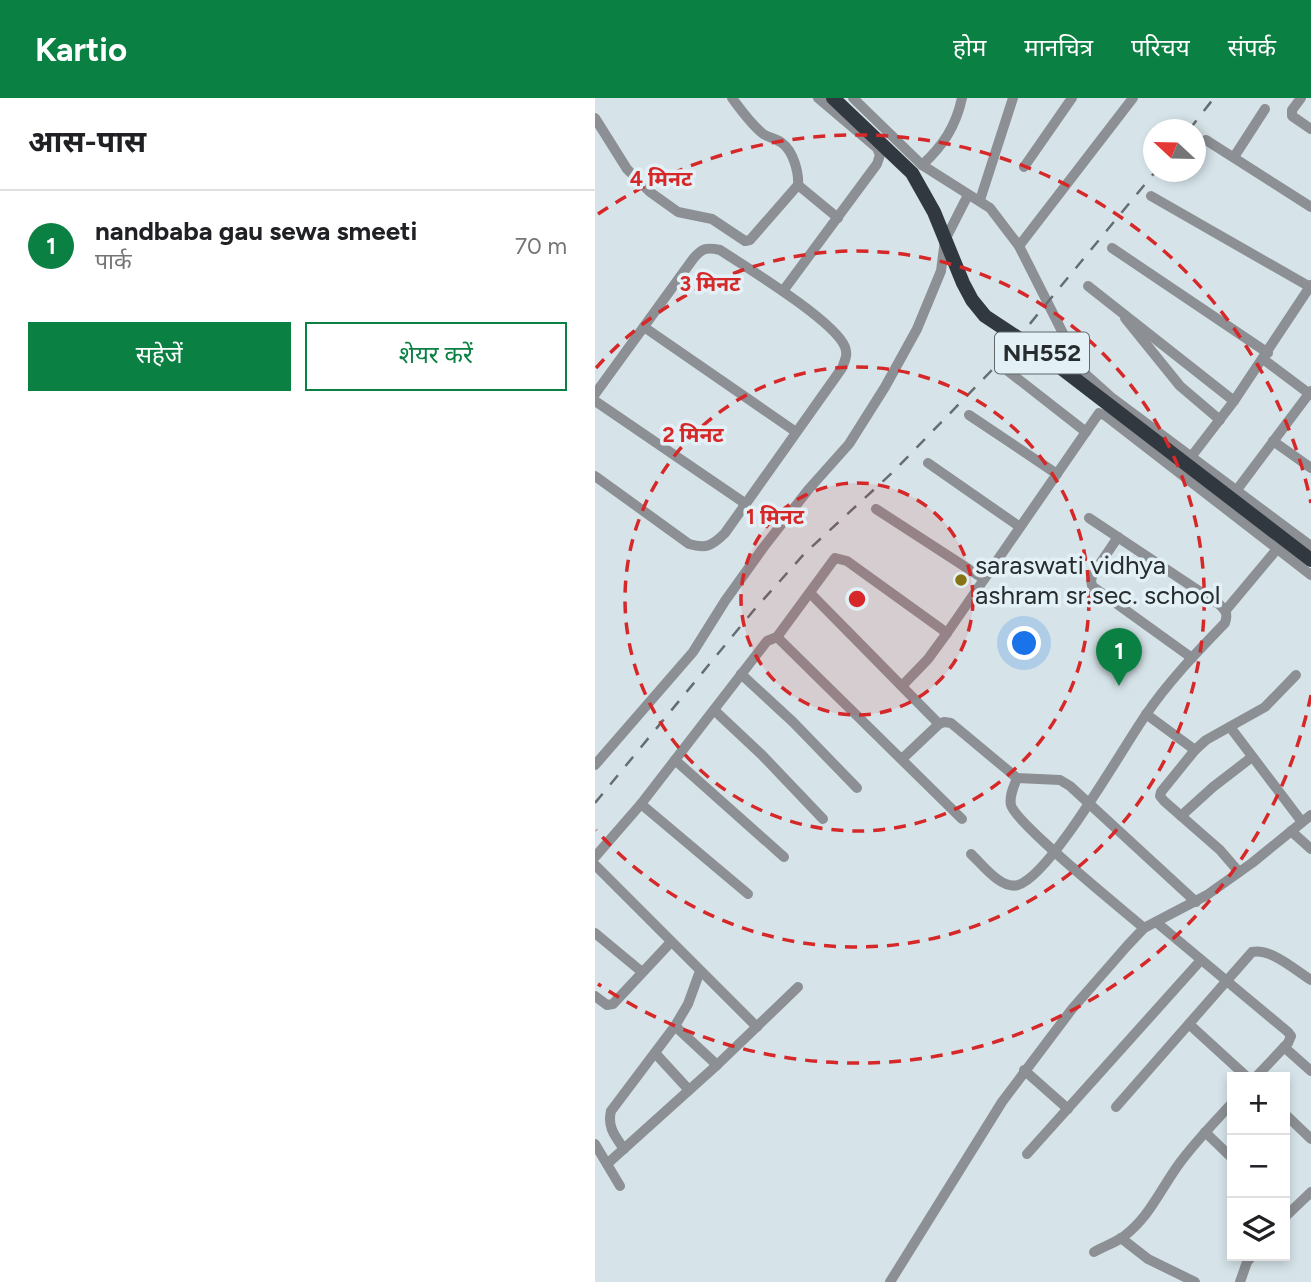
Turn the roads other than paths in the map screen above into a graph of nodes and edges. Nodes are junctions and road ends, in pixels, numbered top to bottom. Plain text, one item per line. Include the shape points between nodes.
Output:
1 (732, 98) edge
2 (818, 98) edge
3 (833, 98) edge
4 (853, 98) edge
5 (1013, 98) edge
6 (1072, 98) edge
7 (1133, 98) edge
8 (1301, 98) edge
9 (960, 99) edge
10 (1265, 109) dead end
11 (595, 118) edge
12 (1311, 129) edge
13 (1206, 140) dead end
14 (1234, 157) junction
15 (922, 165) junction
16 (1024, 167) dead end
17 (798, 185) junction
18 (968, 195) junction
19 (1151, 196) dead end
20 (980, 200) junction
21 (1311, 207) edge
22 (838, 218) junction
23 (1019, 246) junction
24 (1112, 248) dead end
25 (1088, 286) dead end
26 (1310, 286) edge
27 (783, 291) junction
28 (1121, 312) junction
29 (644, 327) junction
30 (1265, 356) junction
31 (1008, 371) dead end
32 (1310, 393) edge
33 (595, 394) edge
34 (595, 401) edge
35 (1234, 401) junction
36 (969, 415) dead end
37 (1220, 420) junction
38 (796, 432) junction
39 (1086, 432) junction
40 (1273, 441) junction
41 (1191, 457) junction
42 (927, 463) dead end
43 (1311, 468) edge
44 (1057, 474) junction
45 (595, 476) edge
46 (1236, 491) junction
47 (746, 504) junction
48 (876, 509) dead end
49 (1089, 518) dead end
50 (1020, 527) junction
51 (1118, 537) junction
52 (1311, 546) edge
53 (1277, 549) junction
54 (1311, 559) edge
55 (1311, 575) edge
56 (984, 579) junction
57 (811, 594) junction
58 (1226, 610) junction
59 (947, 633) junction
60 (777, 637) junction
61 (1192, 658) junction
62 (741, 674) junction
63 (1296, 675) dead end
64 (902, 686) junction
65 (714, 710) junction
66 (1146, 714) junction
67 (939, 724) junction
68 (1230, 727) junction
69 (1195, 750) junction
70 (1252, 757) junction
71 (902, 759) junction
72 (675, 760) junction
73 (595, 765) edge
74 (1017, 778) junction
75 (857, 788) dead end
76 (1089, 803) junction
77 (641, 804) junction
78 (1311, 815) edge
79 (1181, 816) junction
80 (823, 819) dead end
81 (962, 819) dead end
82 (1302, 822) junction
83 (1291, 831) junction
84 (1311, 849) edge
85 (1054, 851) junction
86 (971, 854) dead end
87 (595, 857) edge
88 (784, 857) dead end
89 (595, 865) edge
90 (1239, 872) junction
91 (748, 894) dead end
92 (1196, 902) junction
93 (1156, 922) junction
94 (1144, 928) junction
95 (595, 933) edge
96 (671, 942) junction
97 (1201, 960) junction
98 (701, 971) junction
99 (642, 972) junction
100 (1311, 979) edge
101 (1227, 981) junction
102 (797, 987) dead end
103 (595, 996) edge
104 (1190, 1025) junction
105 (675, 1026) junction
106 (757, 1027) junction
107 (1284, 1047) junction
108 (655, 1053) junction
109 (717, 1065) junction
110 (1024, 1070) junction
111 (1311, 1071) edge
112 (1242, 1072) edge
113 (1261, 1072) edge
114 (689, 1090) junction
115 (1116, 1107) dead end
116 (1227, 1108) edge
117 (1067, 1109) junction
118 (1290, 1119) edge
119 (1205, 1132) junction
120 (1311, 1139) edge
121 (595, 1144) edge
122 (624, 1149) junction
123 (1227, 1153) edge
124 (1027, 1154) dead end
125 (607, 1164) junction
126 (620, 1186) dead end
127 (1311, 1192) edge
128 (1290, 1209) edge
129 (1121, 1238) junction
130 (1094, 1252) dead end
131 (1248, 1261) edge
132 (890, 1282) edge
133 (1195, 1282) edge
134 (1240, 1282) edge

1 - 17 street via 758,130 782,142 796,168
2 - 22 street via 880,155
3 - 54 highway, NH552, bridge via 912,173 935,212 963,283 985,316 1054,362
4 - 15 street
5 - 20 street
6 - 16 street
7 - 23 street
8 - 12 street via 1292,116
9 - 15 street via 949,135
10 - 14 street
11 - 17 street via 643,186 678,212 712,219 745,242
13 - 14 street
14 - 21 street
15 - 18 street
17 - 22 street
18 - 20 street
18 - 73 street via 945,240 941,271 917,329 849,444 763,548 694,652
19 - 26 street
20 - 23 street
22 - 27 street
23 - 41 street via 1082,371
24 - 30 street
25 - 28 street
26 - 30 street
27 - 29 street via 708,247 700,250
27 - 38 street via 833,331 847,356
28 - 35 street
28 - 37 street via 1180,386
29 - 33 street
29 - 38 street
30 - 32 street
30 - 35 street
31 - 39 street
32 - 40 street
34 - 47 street
35 - 37 street
36 - 44 street
37 - 41 street
38 - 47 street
39 - 44 street
39 - 53 street via 1099,413 1106,416
40 - 43 street
40 - 46 street
41 - 46 street
42 - 50 street
44 - 50 street
45 - 47 street via 689,544 703,548 725,533
46 - 52 street
48 - 56 street
49 - 51 street
50 - 56 street
51 - 58 street
51 - 61 street via 1093,574 1092,586
53 - 55 street
53 - 58 street
56 - 59 street
57 - 59 street via 831,562 840,558
57 - 60 street
57 - 64 street
58 - 61 street via 1225,623
59 - 64 street
60 - 62 street via 767,641
60 - 71 street
61 - 66 street
62 - 65 street
62 - 75 street
63 - 68 street via 1265,707
64 - 67 street
65 - 72 street
65 - 80 street
66 - 69 street
66 - 76 street
67 - 71 street
67 - 74 street via 951,723
68 - 69 street
68 - 70 street
69 - 79 street via 1160,796
70 - 79 street
70 - 82 street
71 - 81 street
72 - 77 street
72 - 88 street
74 - 76 street via 1060,780
74 - 85 street via 1011,796 1014,812
76 - 85 street
76 - 92 street
77 - 87 street
77 - 91 street
78 - 82 street
79 - 90 street
82 - 83 street
83 - 84 street
83 - 90 street
85 - 86 street via 1016,886 998,879
85 - 94 street
89 - 96 street
90 - 92 street
92 - 93 street
93 - 94 street
93 - 97 street
94 - 110 street
95 - 99 street
96 - 98 street
96 - 99 street
97 - 101 street
97 - 117 street
98 - 105 street
98 - 106 street
99 - 103 street via 613,1004
100 - 101 street via 1258,951
101 - 104 street
101 - 107 street via 1288,1031 1291,1037
102 - 106 street
104 - 112 street
104 - 115 street
105 - 108 street
105 - 109 street
106 - 109 street
107 - 111 street
107 - 113 street
108 - 114 street
108 - 122 street via 608,1120
109 - 114 street
110 - 117 street
110 - 132 street
114 - 122 street
116 - 119 street
117 - 124 street
118 - 120 street
119 - 123 street
119 - 129 street via 1151,1209
121 - 125 street
122 - 125 street
125 - 126 street
127 - 128 street
129 - 130 street
129 - 133 street via 1148,1259
131 - 134 street

